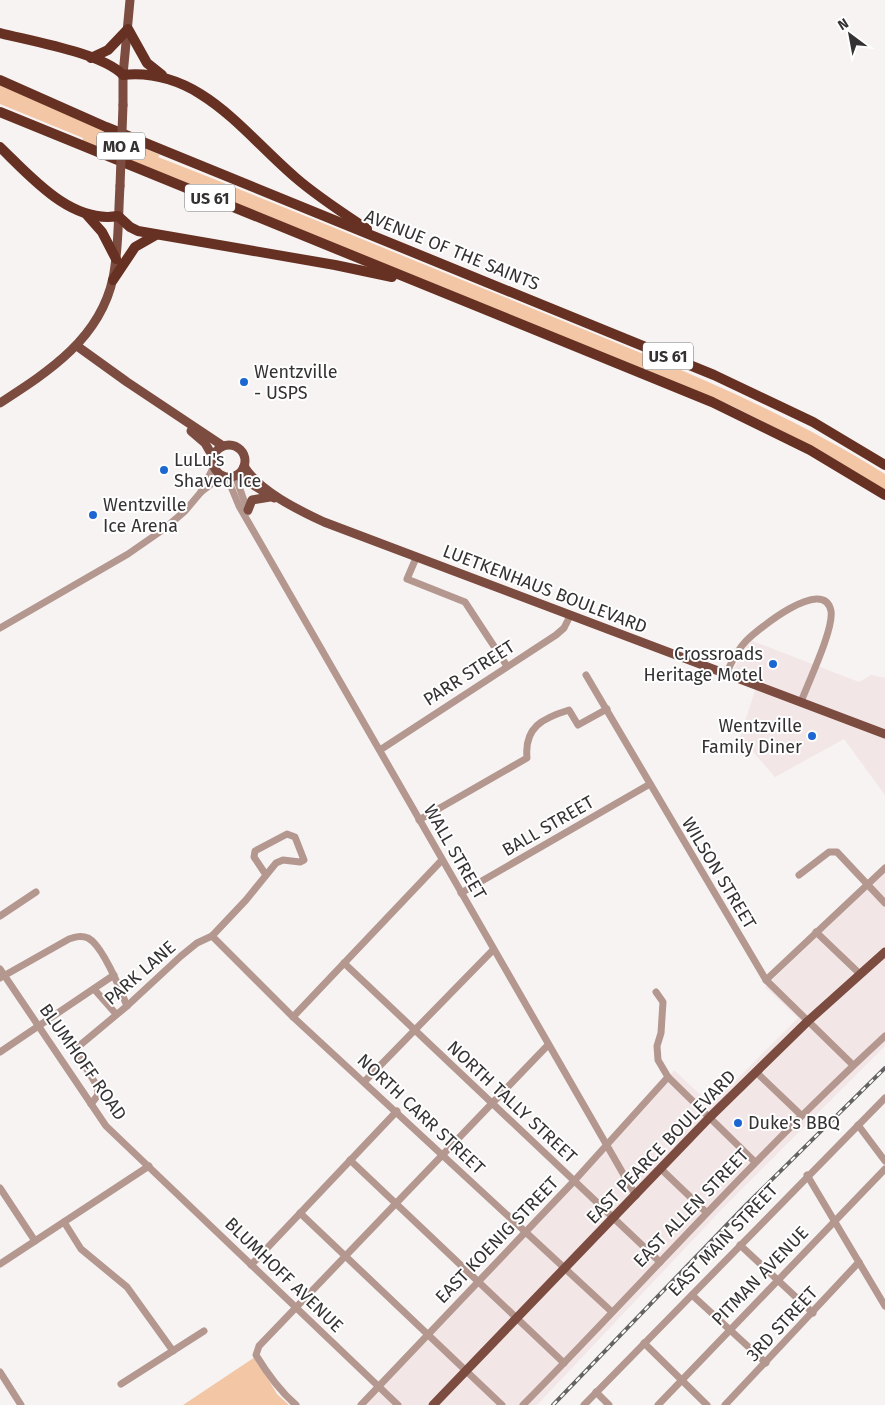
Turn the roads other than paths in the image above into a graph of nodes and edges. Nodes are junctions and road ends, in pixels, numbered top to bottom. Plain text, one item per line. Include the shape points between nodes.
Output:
1 (130, 0) edge
2 (128, 28) junction
3 (0, 33) edge
4 (91, 58) junction
5 (123, 75) junction
6 (165, 78) junction
7 (0, 80) edge
8 (0, 112) edge
9 (0, 147) edge
10 (84, 213) junction
11 (118, 216) junction
12 (156, 235) junction
13 (387, 242) junction
14 (116, 259) junction
15 (112, 280) junction
16 (421, 283) junction
17 (77, 346) junction
18 (148, 396) junction
19 (0, 403) edge
20 (223, 446) junction
21 (213, 462) junction
22 (885, 465) edge
23 (244, 466) junction
24 (230, 476) junction
25 (201, 492) junction
26 (885, 496) edge
27 (270, 497) junction
28 (281, 500) junction
29 (248, 510) junction
30 (249, 522) junction
31 (416, 558) junction
32 (570, 616) junction
33 (0, 628) edge
34 (507, 666) junction
35 (726, 674) junction
36 (586, 675) dead end
37 (801, 702) junction
38 (607, 709) junction
39 (885, 734) edge
40 (380, 750) junction
41 (650, 784) junction
42 (419, 820) junction
43 (442, 860) junction
44 (885, 868) edge
45 (266, 875) junction
46 (799, 875) dead end
47 (866, 885) junction
48 (36, 892) dead end
49 (461, 893) junction
50 (885, 902) edge
51 (0, 916) edge
52 (816, 932) junction
53 (212, 936) junction
54 (493, 950) junction
55 (885, 952) edge
56 (344, 963) junction
57 (1, 974) edge
58 (860, 974) junction
59 (114, 975) junction
60 (766, 980) junction
61 (94, 989) junction
62 (656, 992) dead end
63 (127, 1006) junction
64 (116, 1014) junction
65 (293, 1017) junction
66 (808, 1021) junction
67 (40, 1027) junction
68 (414, 1031) junction
69 (885, 1036) edge
70 (548, 1044) junction
71 (0, 1052) edge
72 (853, 1065) junction
73 (756, 1072) junction
74 (668, 1077) junction
75 (364, 1082) junction
76 (885, 1098) edge
77 (90, 1104) junction
78 (490, 1104) junction
79 (397, 1111) junction
80 (802, 1115) junction
81 (710, 1117) junction
82 (858, 1125) junction
83 (605, 1145) junction
84 (444, 1154) junction
85 (350, 1160) junction
86 (885, 1161) edge
87 (755, 1162) junction
88 (149, 1166) junction
89 (661, 1169) junction
90 (885, 1170) edge
91 (807, 1175) junction
92 (575, 1180) junction
93 (0, 1188) edge
94 (636, 1196) junction
95 (395, 1205) junction
96 (706, 1212) junction
97 (300, 1213) junction
98 (613, 1218) junction
99 (834, 1220) junction
100 (64, 1222) junction
101 (526, 1232) junction
102 (35, 1241) junction
103 (740, 1245) junction
104 (346, 1257) junction
105 (660, 1262) junction
106 (859, 1262) junction
107 (0, 1264) edge
108 (251, 1265) junction
109 (565, 1269) junction
110 (778, 1280) junction
111 (478, 1282) junction
112 (692, 1295) junction
113 (885, 1306) edge
114 (296, 1308) junction
115 (612, 1312) junction
116 (813, 1313) junction
117 (516, 1319) junction
118 (729, 1330) junction
119 (204, 1331) dead end
120 (427, 1335) junction
121 (644, 1343) junction
122 (173, 1351) junction
123 (766, 1363) junction
124 (564, 1364) junction
125 (466, 1371) junction
126 (0, 1372) edge
127 (682, 1380) junction
128 (121, 1384) dead end
129 (379, 1386) junction
130 (596, 1392) junction
131 (21, 1405) edge
132 (296, 1405) edge
133 (361, 1405) edge
134 (398, 1405) edge
135 (433, 1405) edge
136 (502, 1405) edge
137 (523, 1405) edge
138 (584, 1405) edge
139 (609, 1405) edge
140 (658, 1405) edge
141 (707, 1405) edge
142 (725, 1405) edge

1 - 2 main road, MO A
2 - 4 highway via 108,50
2 - 5 main road, MO A
2 - 6 highway via 147,63
3 - 4 highway
4 - 5 highway via 107,63
5 - 6 highway
5 - 11 main road, MO A, bridge
6 - 13 highway via 227,112 295,177
7 - 13 highway, AVENUE OF THE SAINTS / US 61 via 89,120
8 - 16 highway, US 61
9 - 10 highway via 41,186
10 - 11 highway via 103,218
10 - 14 highway via 102,232
11 - 12 highway via 130,227
11 - 14 main road
12 - 15 highway via 135,247
12 - 16 highway via 335,264
13 - 22 highway, AVENUE OF THE SAINTS / US 61 via 747,390 813,422
14 - 15 main road
15 - 17 main road via 89,332
16 - 26 highway, US 61 via 745,417 810,450
17 - 18 main road
17 - 19 main road via 50,370
18 - 20 main road
18 - 21 main road via 205,443
20 - 21 main road via 217,450
20 - 23 main road via 230,445 240,450
21 - 24 main road
21 - 25 street
23 - 24 main road
23 - 28 main road, LUETKENHAUS BOULEVARD
24 - 25 street
24 - 27 main road, LUETKENHAUS BOULEVARD
24 - 29 street, WALL STREET
24 - 30 street, WALL STREET via 238,506
25 - 33 street via 179,516 128,554
27 - 28 main road, LUETKENHAUS BOULEVARD
27 - 29 main road via 252,500
28 - 31 main road, LUETKENHAUS BOULEVARD via 324,522
29 - 30 street, WALL STREET
30 - 40 street, WALL STREET
31 - 32 main road, LUETKENHAUS BOULEVARD
31 - 34 street via 407,579 465,602
32 - 34 street, PARR STREET via 564,628
32 - 35 main road, LUETKENHAUS BOULEVARD
34 - 40 street, PARR STREET
35 - 37 main road, LUETKENHAUS BOULEVARD
35 - 37 street via 746,641 778,616 809,599 824,601 831,614 829,627
36 - 38 street, WILSON STREET
37 - 39 main road, LUETKENHAUS BOULEVARD
38 - 41 street, WILSON STREET
38 - 42 street via 578,725 569,710 546,718 526,742 527,758
40 - 42 street, WALL STREET
41 - 49 street, BALL STREET
41 - 60 street, WILSON STREET
42 - 43 street, WALL STREET
43 - 49 street, WALL STREET
43 - 56 street
44 - 47 street
45 - 45 street, PARK LANE via 254,857 255,850 287,834 295,837 304,860 283,860
45 - 53 street, PARK LANE
46 - 47 street via 829,852 837,852
47 - 50 street
47 - 52 street
48 - 51 street
49 - 54 street, WALL STREET
52 - 58 street
52 - 60 street
53 - 63 street, PARK LANE via 187,951
53 - 65 street, NORTH CARR STREET
54 - 68 street
54 - 70 street, WALL STREET
55 - 58 main road, EAST PEARCE BOULEVARD
56 - 65 street
56 - 68 street, NORTH TALLY STREET
57 - 59 street via 77,936 92,941
57 - 67 street, BLUMHOFF ROAD
58 - 66 main road, EAST PEARCE BOULEVARD
59 - 61 street
59 - 63 street
60 - 66 street, WILSON STREET
61 - 64 street
61 - 67 street
62 - 74 street via 663,1002 658,1060
63 - 64 street, PARK LANE
64 - 77 street, PARK LANE via 79,1046 77,1053 97,1086 98,1095
65 - 75 street, NORTH CARR STREET
66 - 72 street, WILSON STREET
66 - 73 main road, EAST PEARCE BOULEVARD
67 - 71 street
67 - 77 street, BLUMHOFF ROAD
68 - 75 street
68 - 78 street, NORTH TALLY STREET
69 - 72 street, EAST ALLEN STREET
70 - 78 street
70 - 83 street, WALL STREET
72 - 80 street, EAST ALLEN STREET
73 - 80 street
73 - 81 main road, EAST PEARCE BOULEVARD
74 - 81 street
74 - 83 street, EAST KOENIG STREET
75 - 79 street, NORTH CARR STREET
76 - 82 street, EAST MAIN STREET
77 - 88 street, BLUMHOFF ROAD via 106,1126
78 - 84 street
78 - 92 street, NORTH TALLY STREET
79 - 84 street, NORTH CARR STREET
79 - 85 street
80 - 87 street, EAST ALLEN STREET
81 - 87 street
81 - 89 main road, EAST PEARCE BOULEVARD
82 - 86 street
82 - 91 street, EAST MAIN STREET
83 - 92 street, EAST KOENIG STREET
83 - 94 street, WALL STREET
84 - 95 street
84 - 101 street, NORTH CARR STREET
85 - 95 street
85 - 97 street
87 - 96 street, EAST ALLEN STREET
88 - 100 street
88 - 108 street, BLUMHOFF AVENUE
89 - 94 main road, EAST PEARCE BOULEVARD
89 - 96 street
90 - 99 street, PITMAN AVENUE
91 - 99 street
91 - 103 street, EAST MAIN STREET
92 - 98 street, NORTH TALLY STREET
92 - 101 street, EAST KOENIG STREET
93 - 102 street
94 - 98 main road, EAST PEARCE BOULEVARD
95 - 104 street
95 - 111 street
96 - 105 street, EAST ALLEN STREET
97 - 104 street
97 - 108 street
98 - 105 street, NORTH TALLY STREET
98 - 109 main road, EAST PEARCE BOULEVARD
99 - 106 street
99 - 110 street, PITMAN AVENUE
100 - 102 street
100 - 122 street via 81,1249 126,1287
101 - 109 street, NORTH CARR STREET
101 - 111 street, EAST KOENIG STREET
102 - 107 street
103 - 110 street
103 - 112 street, EAST MAIN STREET
104 - 114 street
104 - 120 street
105 - 115 street, EAST ALLEN STREET
106 - 113 street
106 - 116 street, 3RD STREET
108 - 114 street, BLUMHOFF AVENUE
109 - 115 street, NORTH CARR STREET
109 - 117 main road, EAST PEARCE BOULEVARD
110 - 116 street
110 - 118 street, PITMAN AVENUE
111 - 117 street
111 - 120 street, EAST KOENIG STREET
112 - 118 street
112 - 121 street, EAST MAIN STREET
114 - 129 street, BLUMHOFF AVENUE
114 - 132 street via 260,1346 256,1355
115 - 124 street, EAST ALLEN STREET
116 - 123 street, 3RD STREET
117 - 124 street
117 - 125 main road, EAST PEARCE BOULEVARD
118 - 123 street
118 - 127 street, PITMAN AVENUE
119 - 122 street
120 - 125 street
120 - 129 street, EAST KOENIG STREET
121 - 127 street
121 - 130 street, EAST MAIN STREET
122 - 128 street
123 - 142 street, 3RD STREET
124 - 137 street, EAST ALLEN STREET
125 - 135 main road, EAST PEARCE BOULEVARD
125 - 136 street
126 - 131 street
127 - 140 street, PITMAN AVENUE
127 - 141 street
129 - 133 street, EAST KOENIG STREET
129 - 134 street, BLUMHOFF AVENUE
130 - 138 street, EAST MAIN STREET
130 - 139 street

